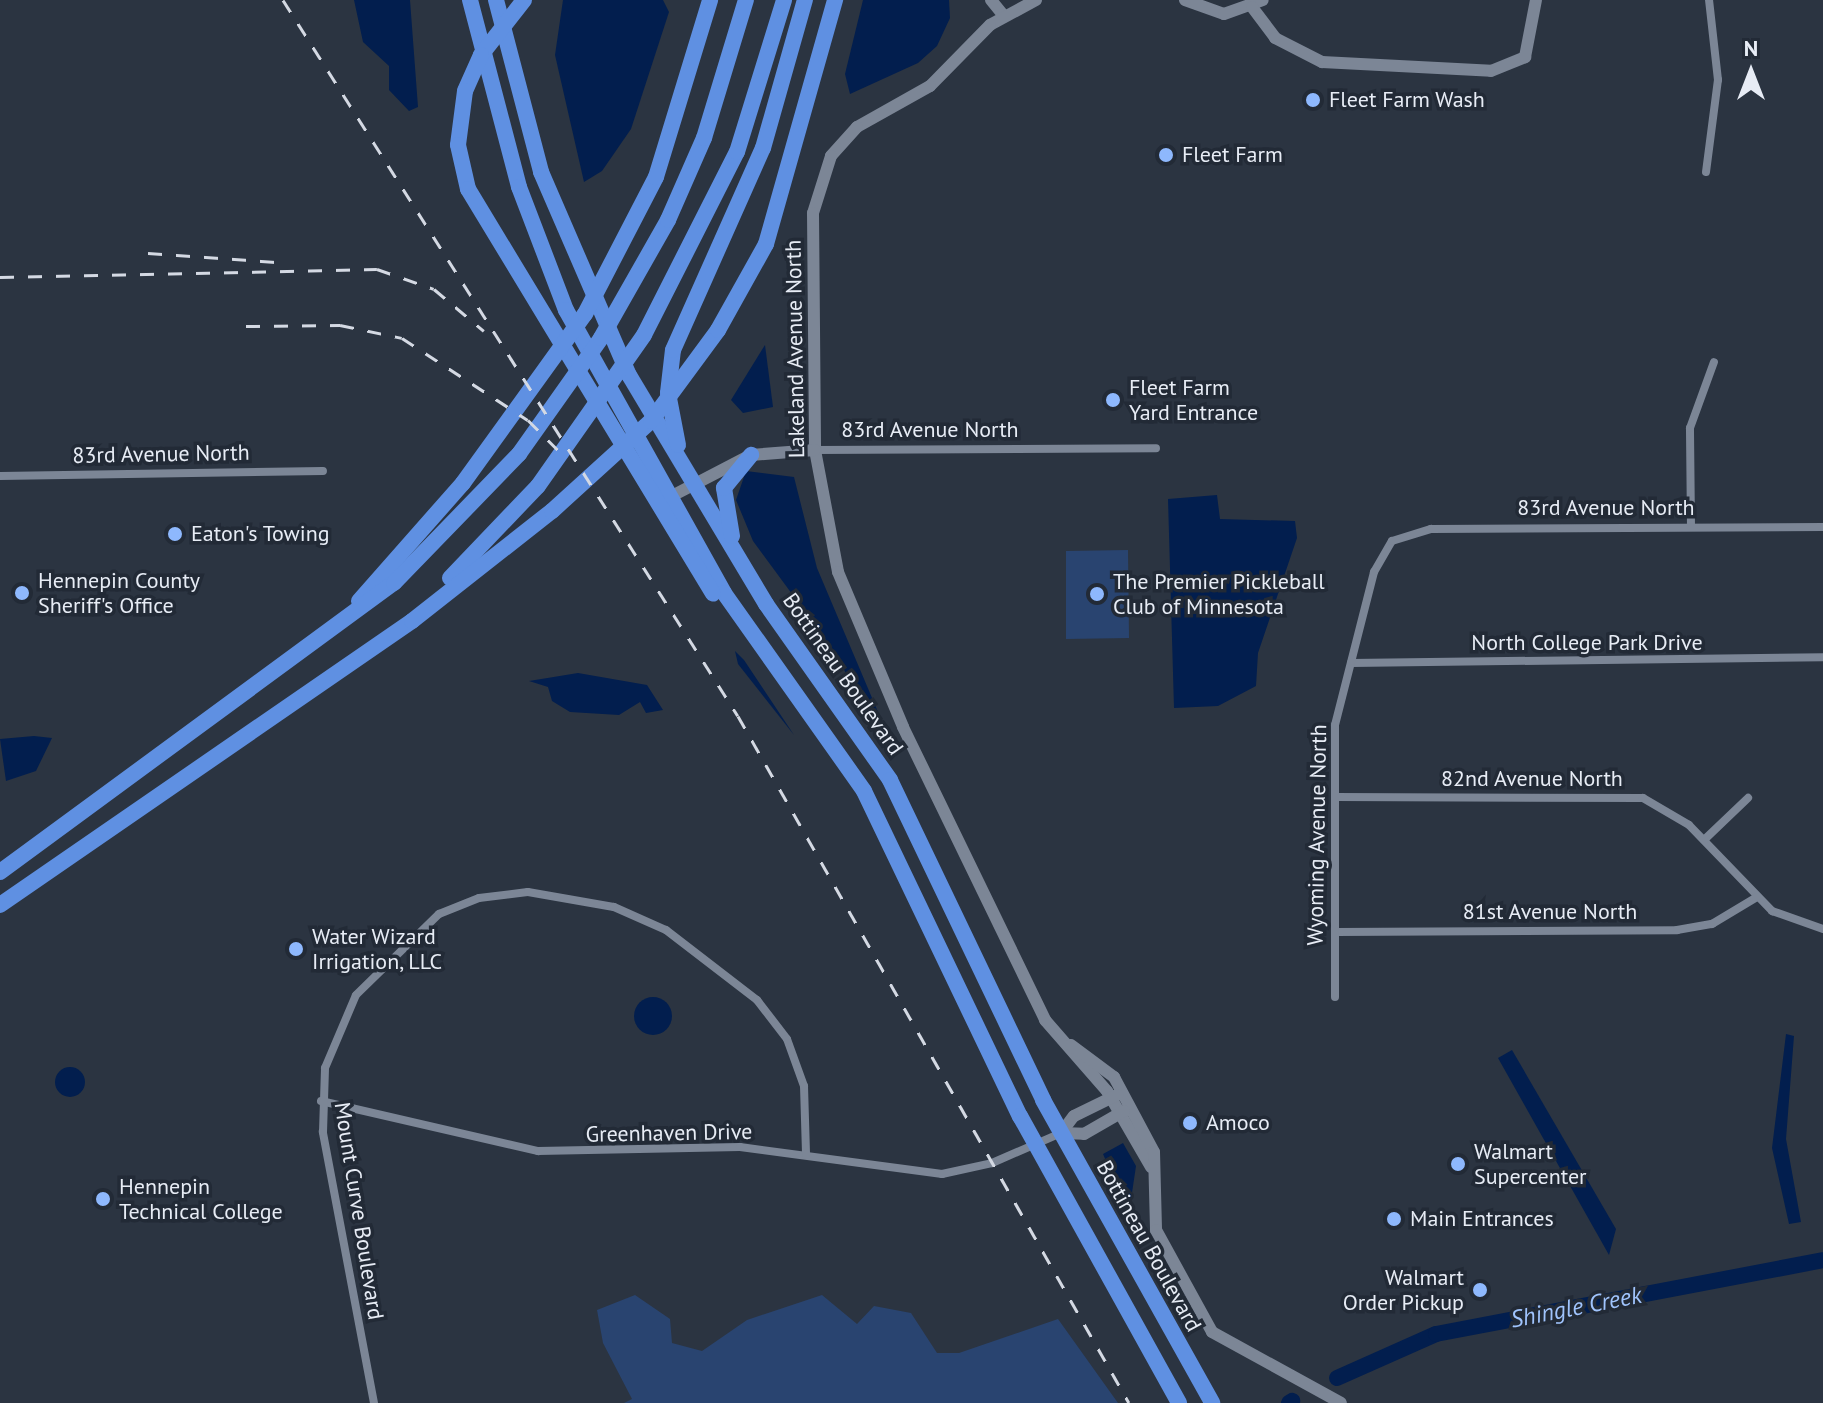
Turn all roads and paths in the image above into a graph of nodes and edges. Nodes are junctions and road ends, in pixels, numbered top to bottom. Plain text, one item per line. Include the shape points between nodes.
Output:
1 (470, 0) edge
2 (496, 0) edge
3 (524, 0) edge
4 (699, 0) edge
5 (710, 0) edge
6 (746, 0) edge
7 (784, 0) edge
8 (805, 0) edge
9 (835, 0) edge
10 (991, 0) edge
11 (1036, 0) edge
12 (1185, 0) edge
13 (1536, 0) edge
14 (1709, 0) edge
15 (1256, 2) edge
16 (1004, 16) junction
17 (703, 27) junction
18 (1706, 172) dead end
19 (1714, 362) dead end
20 (1156, 448) dead end
21 (815, 450) junction
22 (751, 455) junction
23 (683, 462) junction
24 (323, 471) dead end
25 (0, 476) edge
26 (693, 483) junction
27 (668, 498) junction
28 (1691, 527) junction
29 (1823, 527) edge
30 (1392, 541) joint
31 (736, 553) junction
32 (322, 640) junction
33 (770, 657) junction
34 (1823, 657) edge
35 (1351, 663) junction
36 (349, 666) junction
37 (1335, 797) junction
38 (1748, 798) dead end
39 (1704, 840) junction
40 (0, 872) edge
41 (1757, 897) junction
42 (0, 905) edge
43 (1823, 929) edge
44 (1336, 932) junction
45 (1335, 997) dead end
46 (1116, 1095) junction
47 (321, 1101) junction
48 (1125, 1110) junction
49 (1061, 1133) junction
50 (1034, 1144) junction
51 (806, 1155) junction
52 (374, 1403) edge
53 (1179, 1403) edge
54 (1212, 1403) edge
55 (1341, 1403) edge

1 - 27 highway, Bottineau Boulevard via 497,115 543,253
2 - 23 highway, Bottineau Boulevard via 566,240 629,375
3 - 33 highway via 472,71 458,128 461,169 484,219 686,555
4 - 17 highway
5 - 17 highway
6 - 32 highway via 704,138 625,300 519,454 428,551
7 - 36 highway via 737,152 644,335 538,486 487,544
8 - 23 highway via 763,148 673,350 668,393
9 - 36 highway via 766,244 683,382 552,511
10 - 16 street
11 - 16 street, Lakeland Avenue North
12 - 15 street via 1224,14
13 - 15 street via 1525,57 1491,71 1343,67 1293,50
14 - 18 street via 1718,80
16 - 21 street, Lakeland Avenue North via 930,86 857,127 822,174 813,213
17 - 32 highway via 656,177 609,272 503,431
19 - 28 street via 1690,428
20 - 21 street, 83rd Avenue North
21 - 22 street, 83rd Avenue North
21 - 46 street, Lakeland Avenue North via 832,547 859,629 1030,992 1061,1040
22 - 26 street, 83rd Avenue North
22 - 31 highway via 724,488
23 - 26 highway, Bottineau Boulevard
24 - 25 street, 83rd Avenue North
26 - 27 street, 83rd Avenue North
26 - 31 highway, Bottineau Boulevard
27 - 33 highway, Bottineau Boulevard
28 - 29 street, 83rd Avenue North
28 - 30 street, 83rd Avenue North via 1431,529
30 - 35 street, Wyoming Avenue North via 1377,561
31 - 49 highway, Bottineau Boulevard via 884,769
32 - 40 highway
33 - 50 highway, Bottineau Boulevard via 864,791
34 - 35 street, North College Park Drive
35 - 37 street, Wyoming Avenue North via 1335,725
36 - 42 highway
37 - 39 street, 82nd Avenue North via 1624,795 1663,805
37 - 44 street, Wyoming Avenue North
38 - 39 street
39 - 41 street, 82nd Avenue North
41 - 43 street, 82nd Avenue North via 1788,920
41 - 44 street, 81st Avenue North via 1728,917 1677,930
44 - 45 street, Wyoming Avenue North
46 - 48 street, Lakeland Avenue North
46 - 49 street via 1074,1116
47 - 51 street, Greenhaven Drive via 538,1151 699,1146
47 - 51 street, Mount Curve Boulevard via 340,1022 415,931 479,898 552,894 641,916 757,1000 797,1062
47 - 52 street, Mount Curve Boulevard
48 - 49 street via 1084,1134
48 - 55 street, Lakeland Avenue North via 1151,1167 1156,1230 1212,1332
49 - 50 street, Greenhaven Drive
49 - 54 highway, Bottineau Boulevard
50 - 51 street, Greenhaven Drive via 953,1174
50 - 53 highway, Bottineau Boulevard

